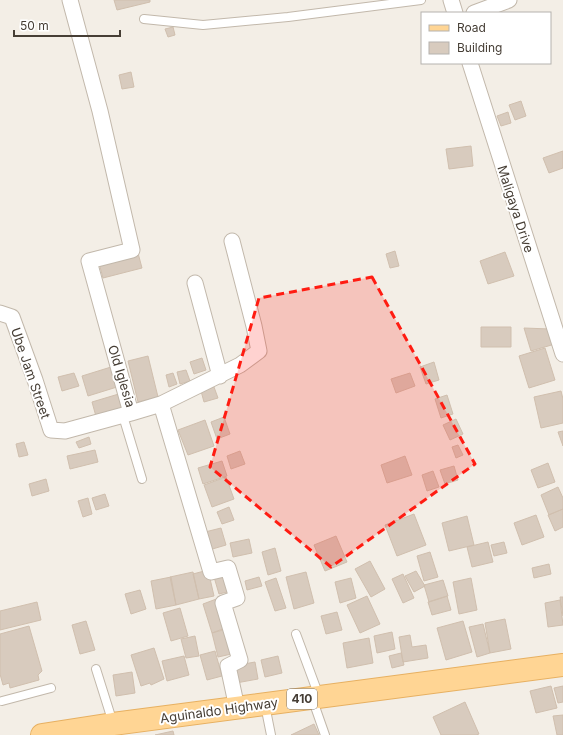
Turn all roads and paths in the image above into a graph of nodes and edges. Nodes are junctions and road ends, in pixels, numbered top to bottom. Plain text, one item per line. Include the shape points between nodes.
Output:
1 (70, 0) edge
2 (421, 0) edge
3 (451, 0) edge
4 (509, 0) edge
5 (455, 12) edge
6 (477, 12) edge
7 (144, 19) dead end
8 (470, 64) edge
9 (232, 241) dead end
10 (195, 283) dead end
11 (0, 313) edge
12 (563, 351) edge
13 (220, 376) junction
14 (161, 404) junction
15 (127, 414) junction
16 (142, 479) dead end
17 (296, 634) dead end
18 (563, 664) edge
19 (96, 669) dead end
20 (51, 688) dead end
21 (315, 697) junction
22 (2, 701) dead end
23 (265, 704) junction
24 (237, 708) junction
25 (113, 724) junction
26 (72, 733) edge
27 (42, 735) edge
28 (271, 735) edge
29 (325, 735) edge

1 - 15 street, Old Iglesia via 100,111 132,250 89,261
2 - 7 lane via 203,25
3 - 5 street
4 - 6 street
8 - 12 street, Maligaya Drive
9 - 13 street, Old Iglesia via 259,351
10 - 13 street
11 - 15 street, Ube Jam Street via 12,317 51,430 65,431
13 - 14 street, Old Iglesia
14 - 15 street, Old Iglesia
14 - 24 street via 210,572 228,568 237,598 224,603 240,660 228,666
15 - 16 lane
17 - 21 lane
18 - 21 main road, Aguinaldo Highway / 410
19 - 25 lane
20 - 22 lane
21 - 23 main road, Aguinaldo Highway / 410
21 - 29 lane
23 - 24 main road, Aguinaldo Highway / 410
23 - 28 lane
24 - 25 main road, Aguinaldo Highway / 410
25 - 26 main road, Aguinaldo Highway / 410
26 - 27 main road, Aguinaldo Highway / 410

